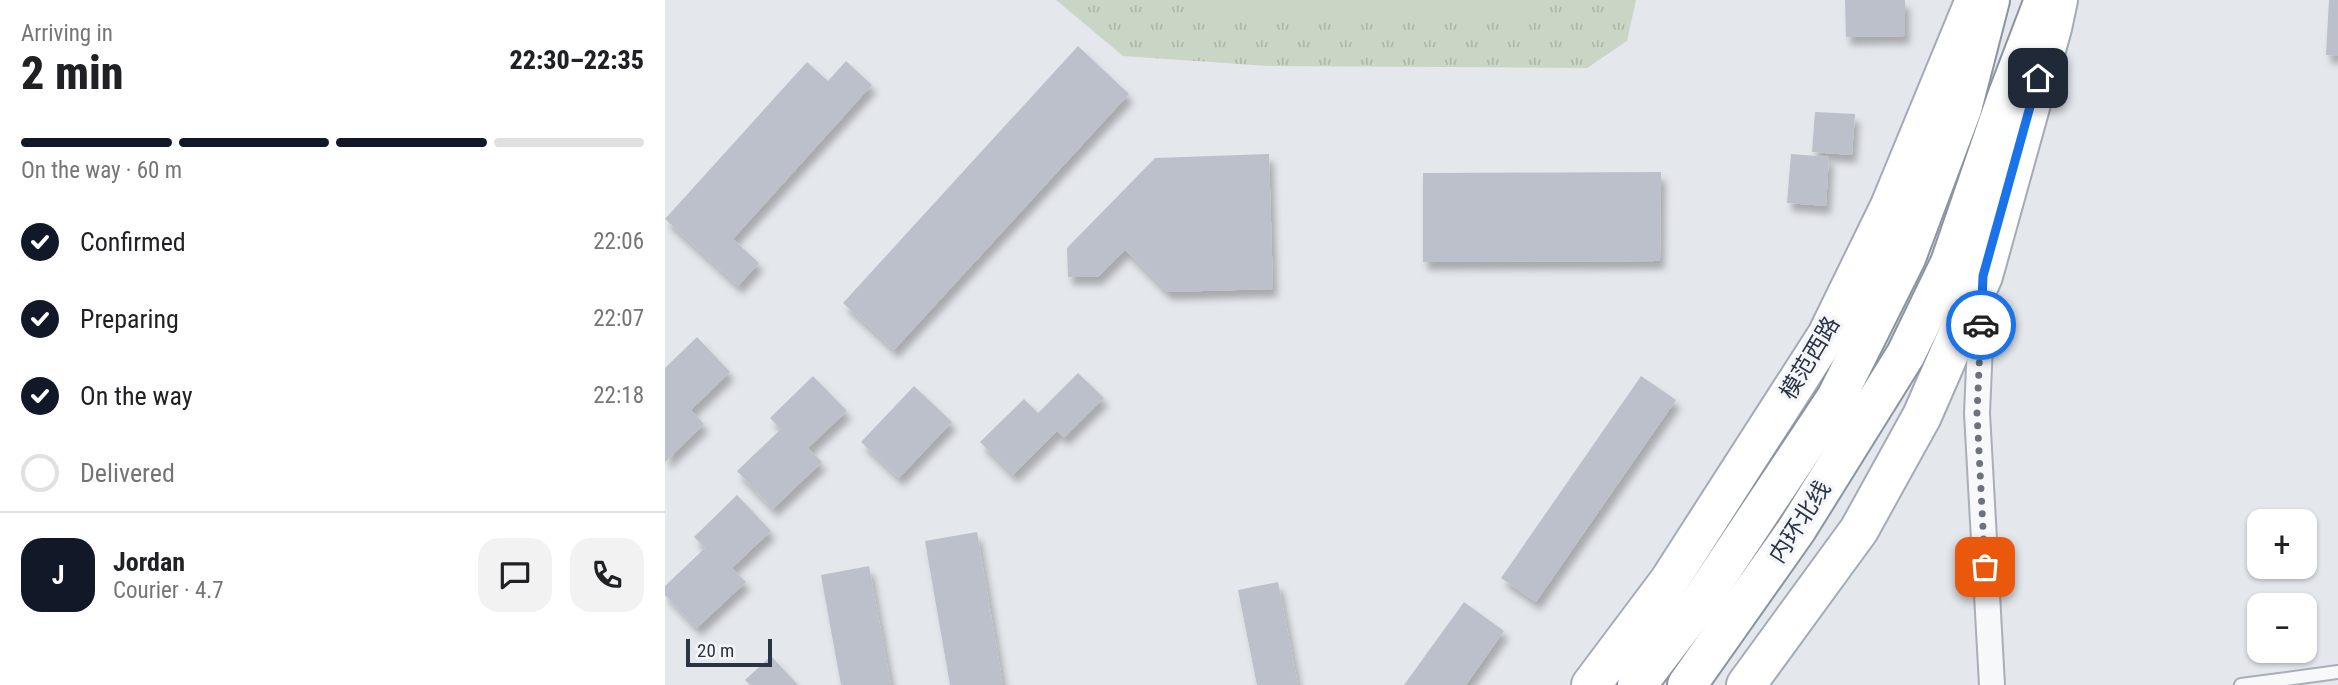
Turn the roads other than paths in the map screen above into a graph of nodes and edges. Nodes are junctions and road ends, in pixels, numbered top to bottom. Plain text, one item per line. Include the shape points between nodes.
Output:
1 (1975, 0) edge
2 (1990, 0) edge
3 (2043, 0) edge
4 (2058, 0) edge
5 (1983, 276) junction
6 (2338, 672) edge
7 (2311, 680) edge
8 (1591, 685) edge
9 (1637, 685) edge
10 (1687, 685) edge
11 (1746, 685) edge
12 (1992, 685) edge
13 (2241, 685) edge

1 - 8 main road, 模范西路 via 1890,206 1827,335 1669,581
2 - 9 main road, 内环北线 via 1962,109 1906,258 1836,398 1701,601
3 - 10 main road, 内环北线 via 1950,263 1906,354 1797,529
4 - 5 main road
5 - 11 main road via 1922,416 1859,530
5 - 12 street via 1977,413
6 - 7 lane
7 - 13 lane

